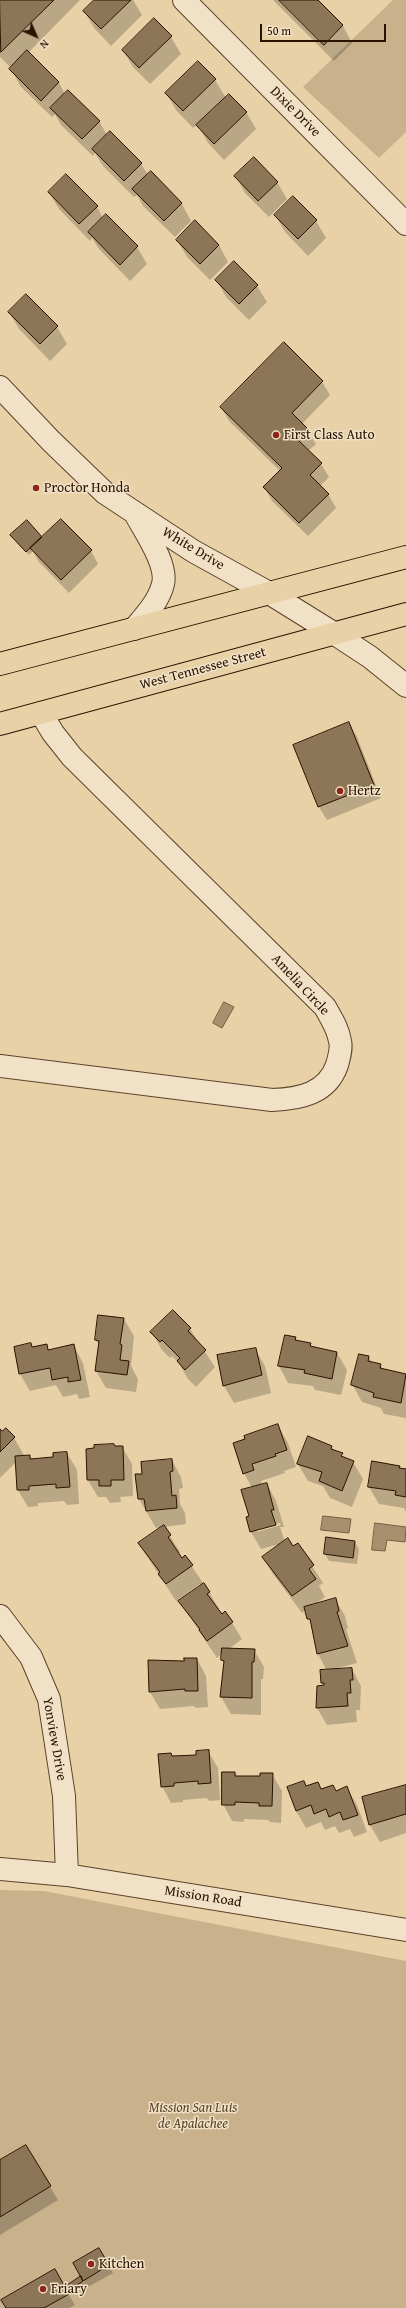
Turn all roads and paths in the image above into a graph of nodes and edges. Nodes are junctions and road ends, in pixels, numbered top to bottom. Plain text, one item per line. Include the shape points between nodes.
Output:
1 (184, 0) edge
2 (406, 224) edge
3 (0, 387) edge
4 (135, 512) junction
5 (406, 557) edge
6 (269, 593) junction
7 (406, 614) edge
8 (134, 629) junction
9 (335, 634) junction
10 (0, 664) edge
11 (406, 686) edge
12 (41, 713) junction
13 (0, 724) edge
14 (0, 1066) edge
15 (0, 1616) edge
16 (0, 1869) edge
17 (67, 1875) junction
18 (406, 1930) edge

1 - 2 street, Dixie Drive
3 - 4 street, White Drive via 97,486
4 - 6 street, White Drive via 193,551
4 - 8 street via 158,555 164,584 151,608
5 - 6 main road
6 - 8 main road
6 - 9 street, White Drive
7 - 9 main road, West Tennessee Street
8 - 10 main road
9 - 11 street, White Drive via 370,657
9 - 12 main road, West Tennessee Street
12 - 13 main road, West Tennessee Street
12 - 14 street, Amelia Circle via 72,757 325,1008 336,1026 341,1042 334,1073 323,1086 310,1094 292,1099 272,1100
15 - 17 street, Yonview Drive via 31,1657 50,1699 64,1796
16 - 17 street, Mission Road
17 - 18 street, Mission Road

